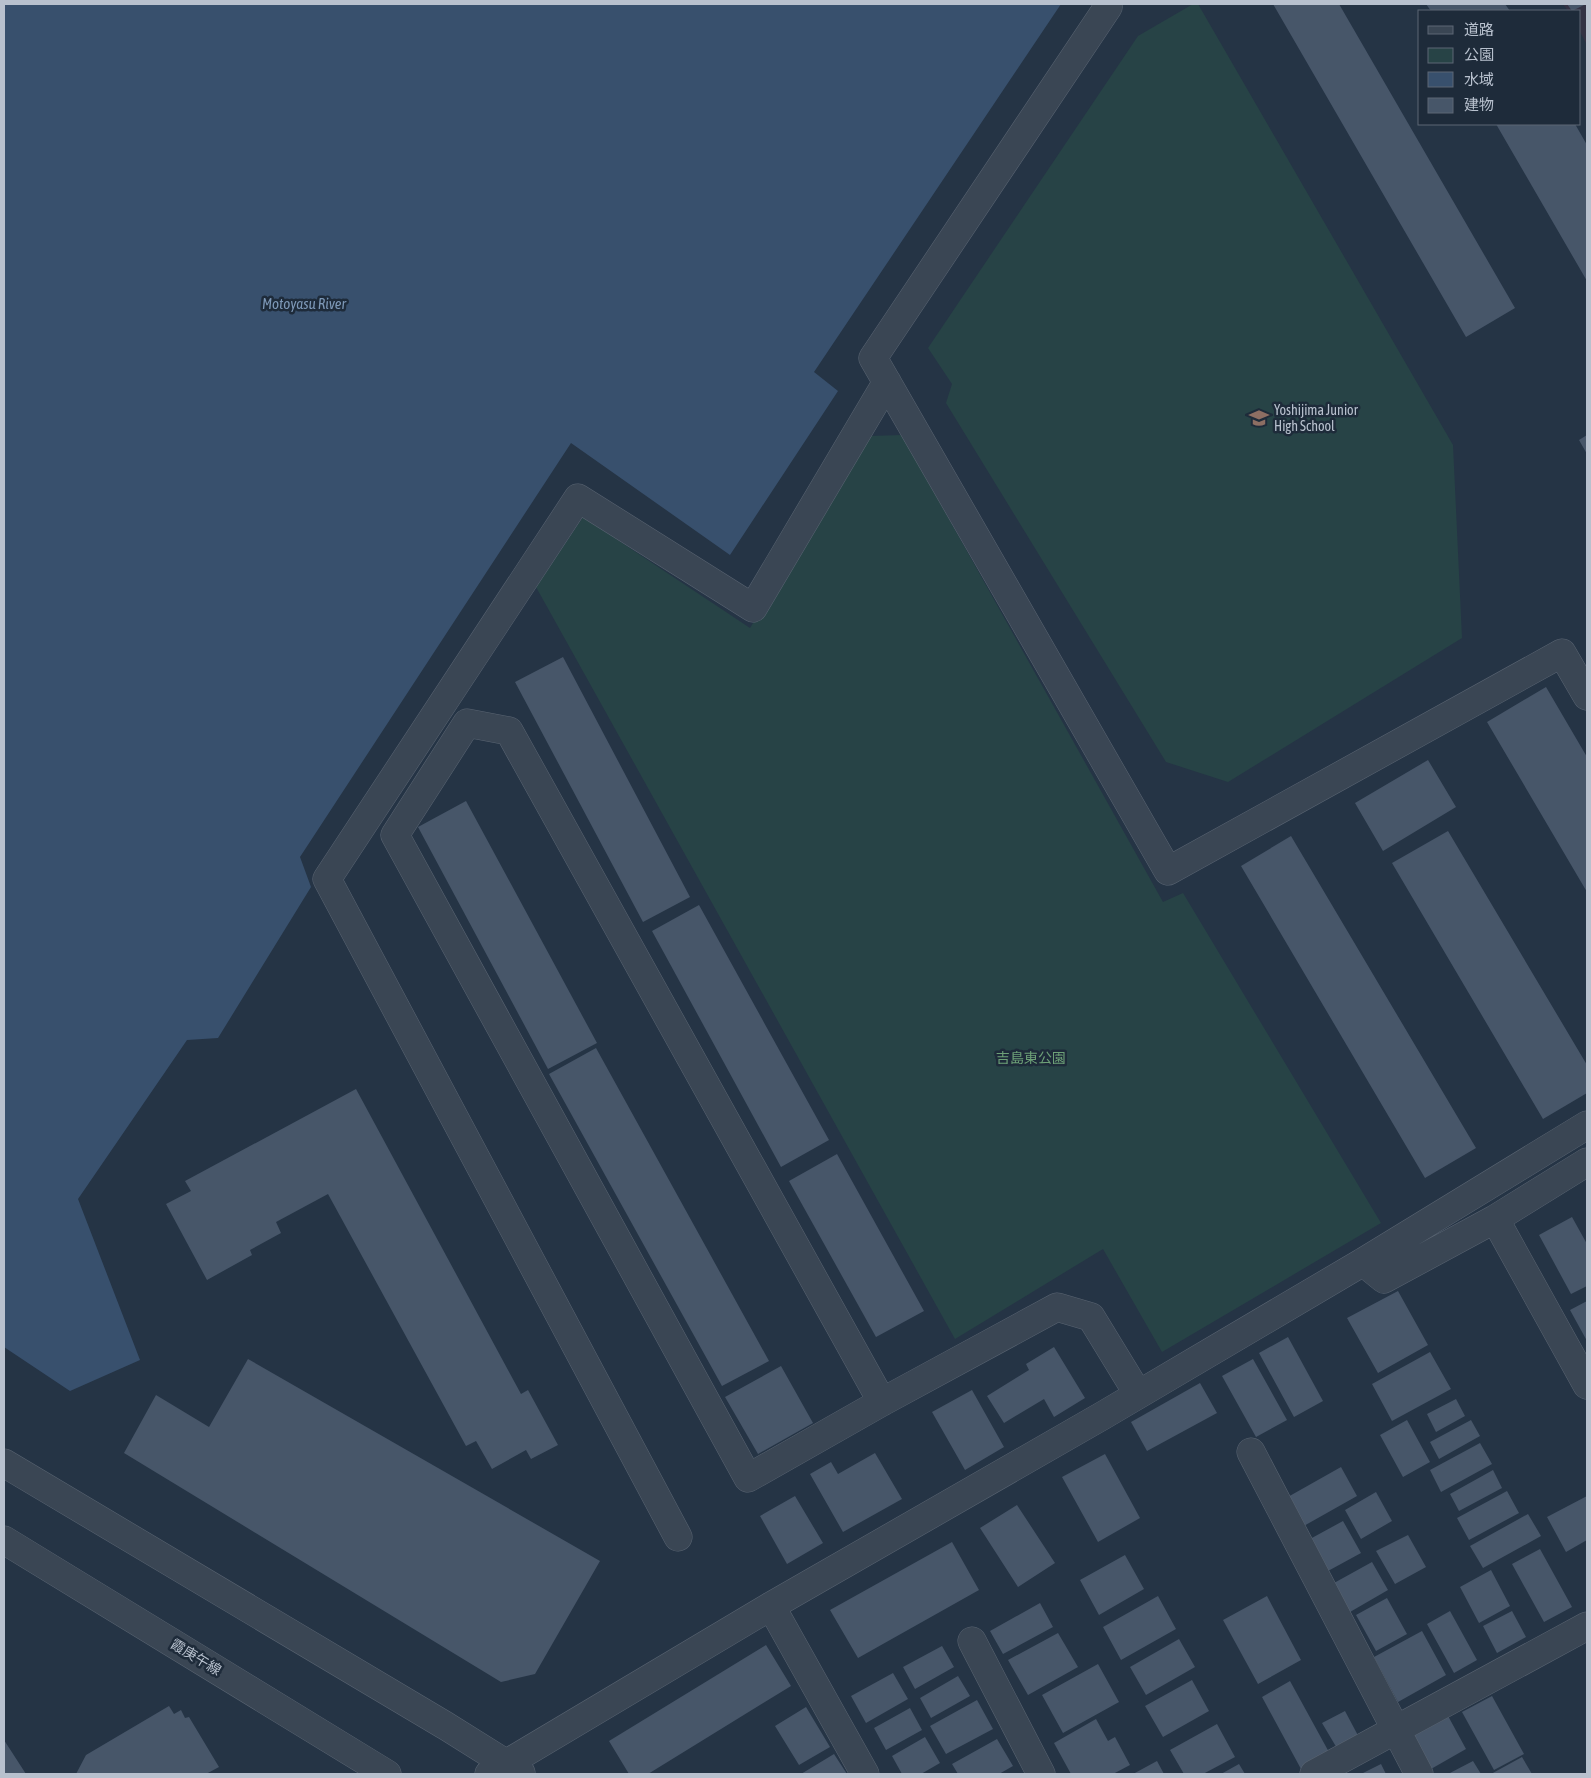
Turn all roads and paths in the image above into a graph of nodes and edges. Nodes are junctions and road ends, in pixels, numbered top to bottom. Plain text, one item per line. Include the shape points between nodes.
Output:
1 (1106, 4) edge
2 (887, 382) junction
3 (1587, 696) edge
4 (1587, 1125) edge
5 (1587, 1162) edge
6 (1495, 1219) junction
7 (1363, 1262) junction
8 (1587, 1385) edge
9 (1138, 1394) junction
10 (882, 1402) junction
11 (1251, 1452) dead end
12 (4, 1463) edge
13 (678, 1537) dead end
14 (4, 1540) edge
15 (771, 1606) junction
16 (1587, 1626) edge
17 (972, 1641) dead end
18 (1396, 1730) junction
19 (507, 1771) edge
20 (1038, 1773) edge
21 (387, 1774) edge
22 (865, 1774) edge
23 (1314, 1774) edge
24 (1420, 1774) edge

1 - 2 street via 1108,7 873,358
2 - 3 street via 1168,870 1562,653
2 - 13 street via 753,608 578,498 327,879
4 - 7 street
5 - 6 street
6 - 7 street via 1384,1280
6 - 8 street
7 - 9 street
9 - 10 street via 1091,1317 1057,1307
9 - 15 street
10 - 10 street via 509,731 467,723 395,835 748,1478
11 - 18 street
12 - 19 street via 437,1721
14 - 21 street, 霞庚午線
15 - 19 street
15 - 22 street
16 - 18 street
17 - 20 street
18 - 23 street
18 - 24 street

